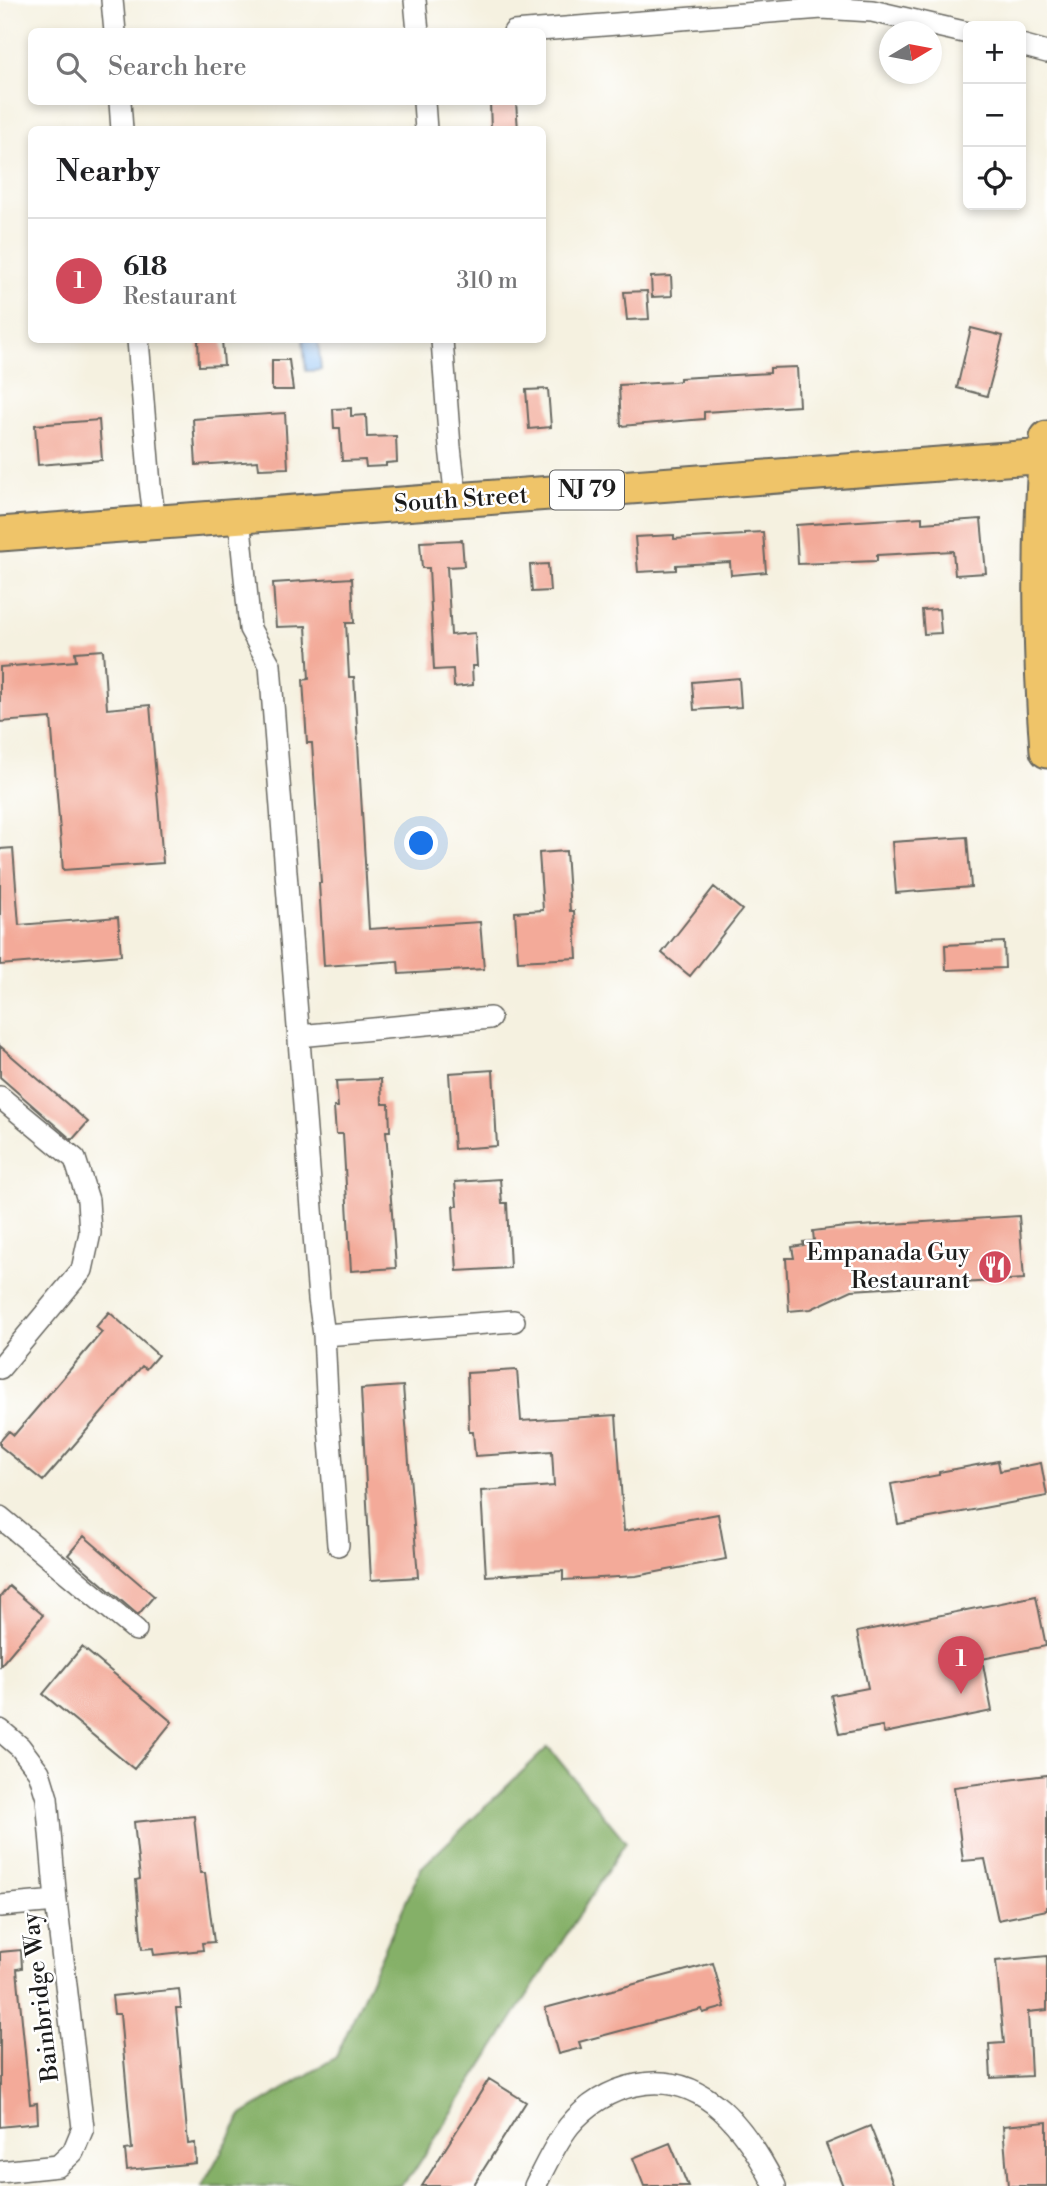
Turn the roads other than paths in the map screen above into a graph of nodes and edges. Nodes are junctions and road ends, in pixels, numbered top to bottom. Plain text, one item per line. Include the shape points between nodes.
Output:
1 (112, 0) edge
2 (415, 0) edge
3 (733, 7) edge
4 (115, 28) edge
5 (418, 28) edge
6 (546, 28) edge
7 (963, 32) edge
8 (1026, 47) edge
9 (1047, 52) edge
10 (120, 105) edge
11 (424, 105) edge
12 (122, 126) edge
13 (426, 126) edge
14 (138, 343) edge
15 (442, 343) edge
16 (1046, 450) edge
17 (456, 500) junction
18 (239, 516) junction
19 (155, 523) junction
20 (0, 534) edge
21 (1047, 751) edge
22 (490, 1018) dead end
23 (299, 1036) junction
24 (0, 1097) edge
25 (514, 1321) dead end
26 (324, 1335) junction
27 (0, 1368) edge
28 (0, 1517) edge
29 (338, 1545) dead end
30 (136, 1630) dead end
31 (0, 1730) edge
32 (56, 1901) junction
33 (0, 1906) edge
34 (0, 2172) edge
35 (535, 2186) edge
36 (775, 2186) edge

1 - 4 street
2 - 5 street
3 - 6 street
3 - 7 street via 872,11
8 - 9 street
10 - 12 street
11 - 13 street
14 - 19 street
15 - 17 street
16 - 17 main road, South Street / NJ 79
16 - 21 main road via 1040,571
17 - 18 main road, South Street / NJ 79
18 - 19 main road, South Street / NJ 79
18 - 23 street via 250,629 270,665
19 - 20 main road, South Street / NJ 79
22 - 23 street
23 - 26 street
24 - 27 street via 75,1159 88,1200 90,1233 82,1270
25 - 26 street
26 - 29 street
28 - 30 street
31 - 32 street, Bainbridge Way via 39,1772 47,1798
32 - 33 street
32 - 34 street, Bainbridge Way via 83,2128 73,2152 58,2166
35 - 36 street via 569,2127 599,2099 624,2087 664,2081 703,2095 723,2110 761,2158

